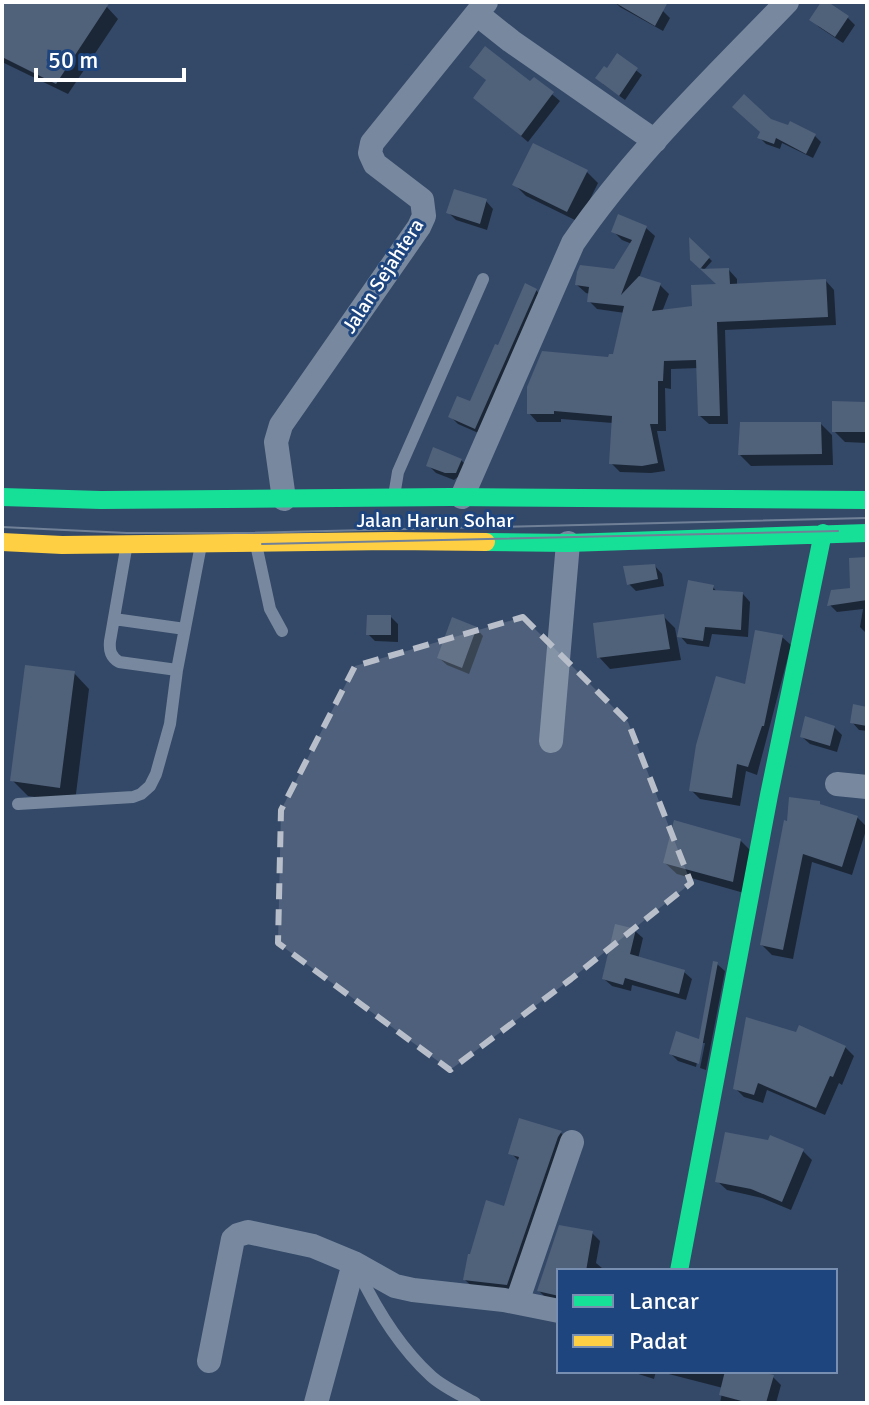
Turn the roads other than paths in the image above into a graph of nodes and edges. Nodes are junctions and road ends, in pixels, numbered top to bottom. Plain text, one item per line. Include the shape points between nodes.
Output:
1 (787, 2) edge
2 (482, 8) edge
3 (655, 141) junction
4 (483, 279) dead end
5 (2, 497) edge
6 (462, 497) junction
7 (284, 499) junction
8 (867, 500) edge
9 (394, 505) junction
10 (823, 533) junction
11 (867, 533) edge
12 (2, 542) edge
13 (255, 542) junction
14 (202, 543) junction
15 (568, 543) junction
16 (127, 544) junction
17 (114, 619) junction
18 (185, 629) junction
19 (282, 631) dead end
20 (177, 670) junction
21 (551, 741) dead end
22 (837, 784) dead end
23 (867, 787) edge
24 (18, 804) dead end
25 (572, 1142) dead end
26 (354, 1263) junction
27 (679, 1269) edge
28 (517, 1302) junction
29 (557, 1311) edge
30 (209, 1361) dead end
31 (316, 1403) edge
32 (475, 1403) edge

1 - 3 street
2 - 3 street via 511,41
2 - 7 street, Jalan Sejahtera via 372,143 375,164 422,200 424,216 281,425 276,442
3 - 6 street via 573,243
4 - 9 lane via 398,472
5 - 7 main road, Jalan Harun Sohar
6 - 8 main road, Jalan Harun Sohar
6 - 9 main road, Jalan Harun Sohar
7 - 9 main road, Jalan Harun Sohar
10 - 11 main road, Jalan Harun Sohar
10 - 15 main road, Jalan Harun Sohar
10 - 27 main road
12 - 16 main road, Jalan Harun Sohar
13 - 14 main road, Jalan Harun Sohar
13 - 15 main road, Jalan Harun Sohar via 392,534
13 - 19 lane via 270,609
14 - 16 main road, Jalan Harun Sohar
14 - 18 lane
15 - 21 street
16 - 17 lane
17 - 18 lane
17 - 20 lane via 109,650 113,658
18 - 20 lane
20 - 24 lane via 156,774 141,794
22 - 23 street
25 - 28 street
26 - 28 street via 395,1286
26 - 30 street via 313,1246 248,1232 238,1235
26 - 31 street
26 - 32 lane via 401,1344 433,1378
28 - 29 street

